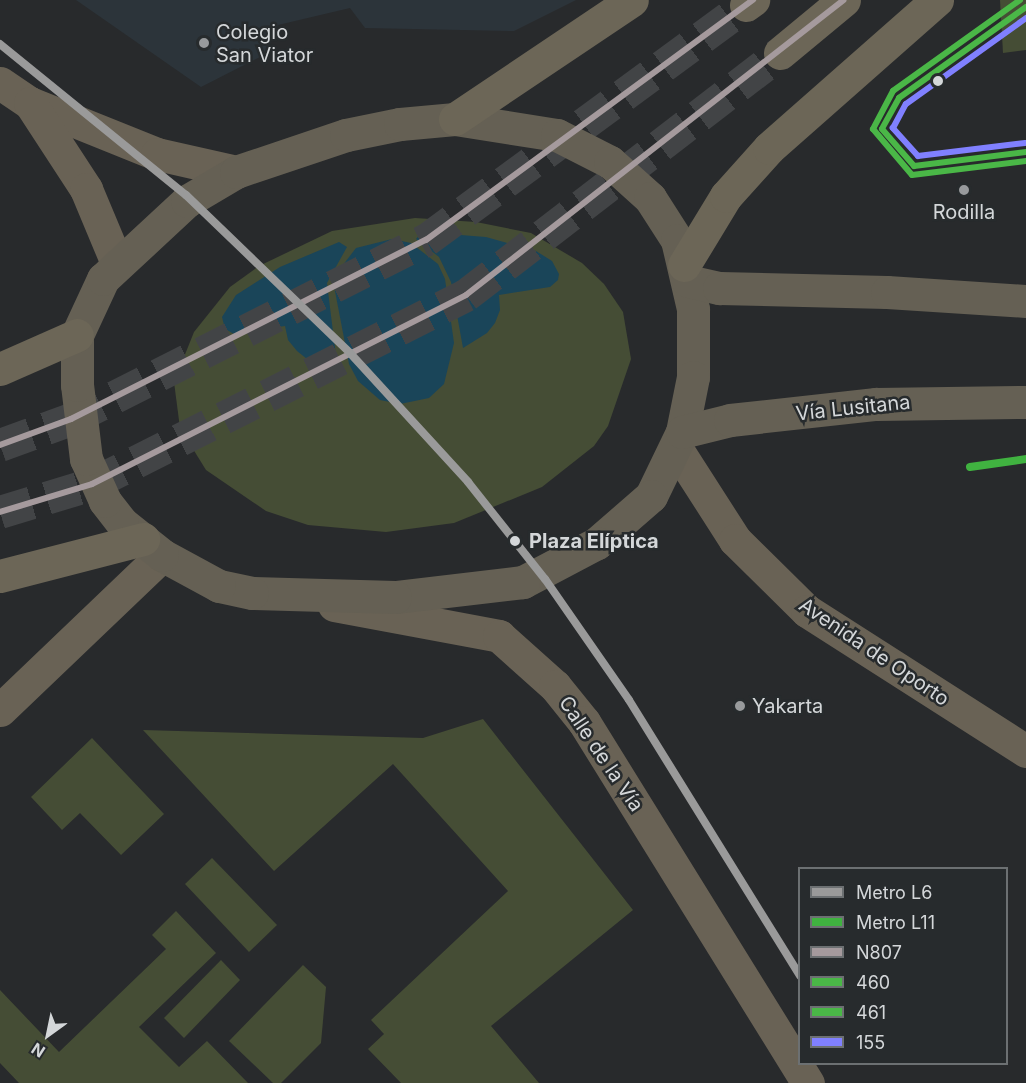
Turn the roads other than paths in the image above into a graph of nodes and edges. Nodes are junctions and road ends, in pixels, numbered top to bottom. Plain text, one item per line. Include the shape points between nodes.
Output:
1 (632, 0) edge
2 (844, 0) edge
3 (937, 0) edge
4 (780, 53) tunnel mouth
5 (0, 83) edge
6 (30, 103) junction
7 (455, 119) junction
8 (236, 172) junction
9 (117, 263) junction
10 (686, 273) junction
11 (1026, 301) edge
12 (77, 335) junction
13 (0, 369) edge
14 (1026, 402) edge
15 (679, 440) junction
16 (153, 547) junction
17 (0, 576) edge
18 (271, 592) junction
19 (0, 710) edge
20 (1026, 752) edge
21 (808, 1083) edge

1 - 7 highway
2 - 4 highway
3 - 10 highway via 769,148 726,196
5 - 6 main road
6 - 8 main road via 157,154
6 - 9 main road via 86,189
7 - 8 main road via 346,135 290,150
7 - 10 main road via 557,135 610,162 650,198 677,240
8 - 9 main road via 187,201
9 - 12 main road via 91,299
10 - 11 main road via 719,288 887,292
10 - 15 main road via 696,344
12 - 13 highway
12 - 16 main road via 77,386 86,459 105,501 122,523
14 - 15 main road, Vía Lusitana via 876,404 730,420
15 - 18 main road via 651,496 633,514 597,543 523,582 395,597
15 - 20 main road, Avenida de Oporto via 735,540 807,611
16 - 17 highway
16 - 18 main road via 219,586
16 - 19 main road
18 - 21 main road, Calle de la Vía via 499,636 555,686 584,722

